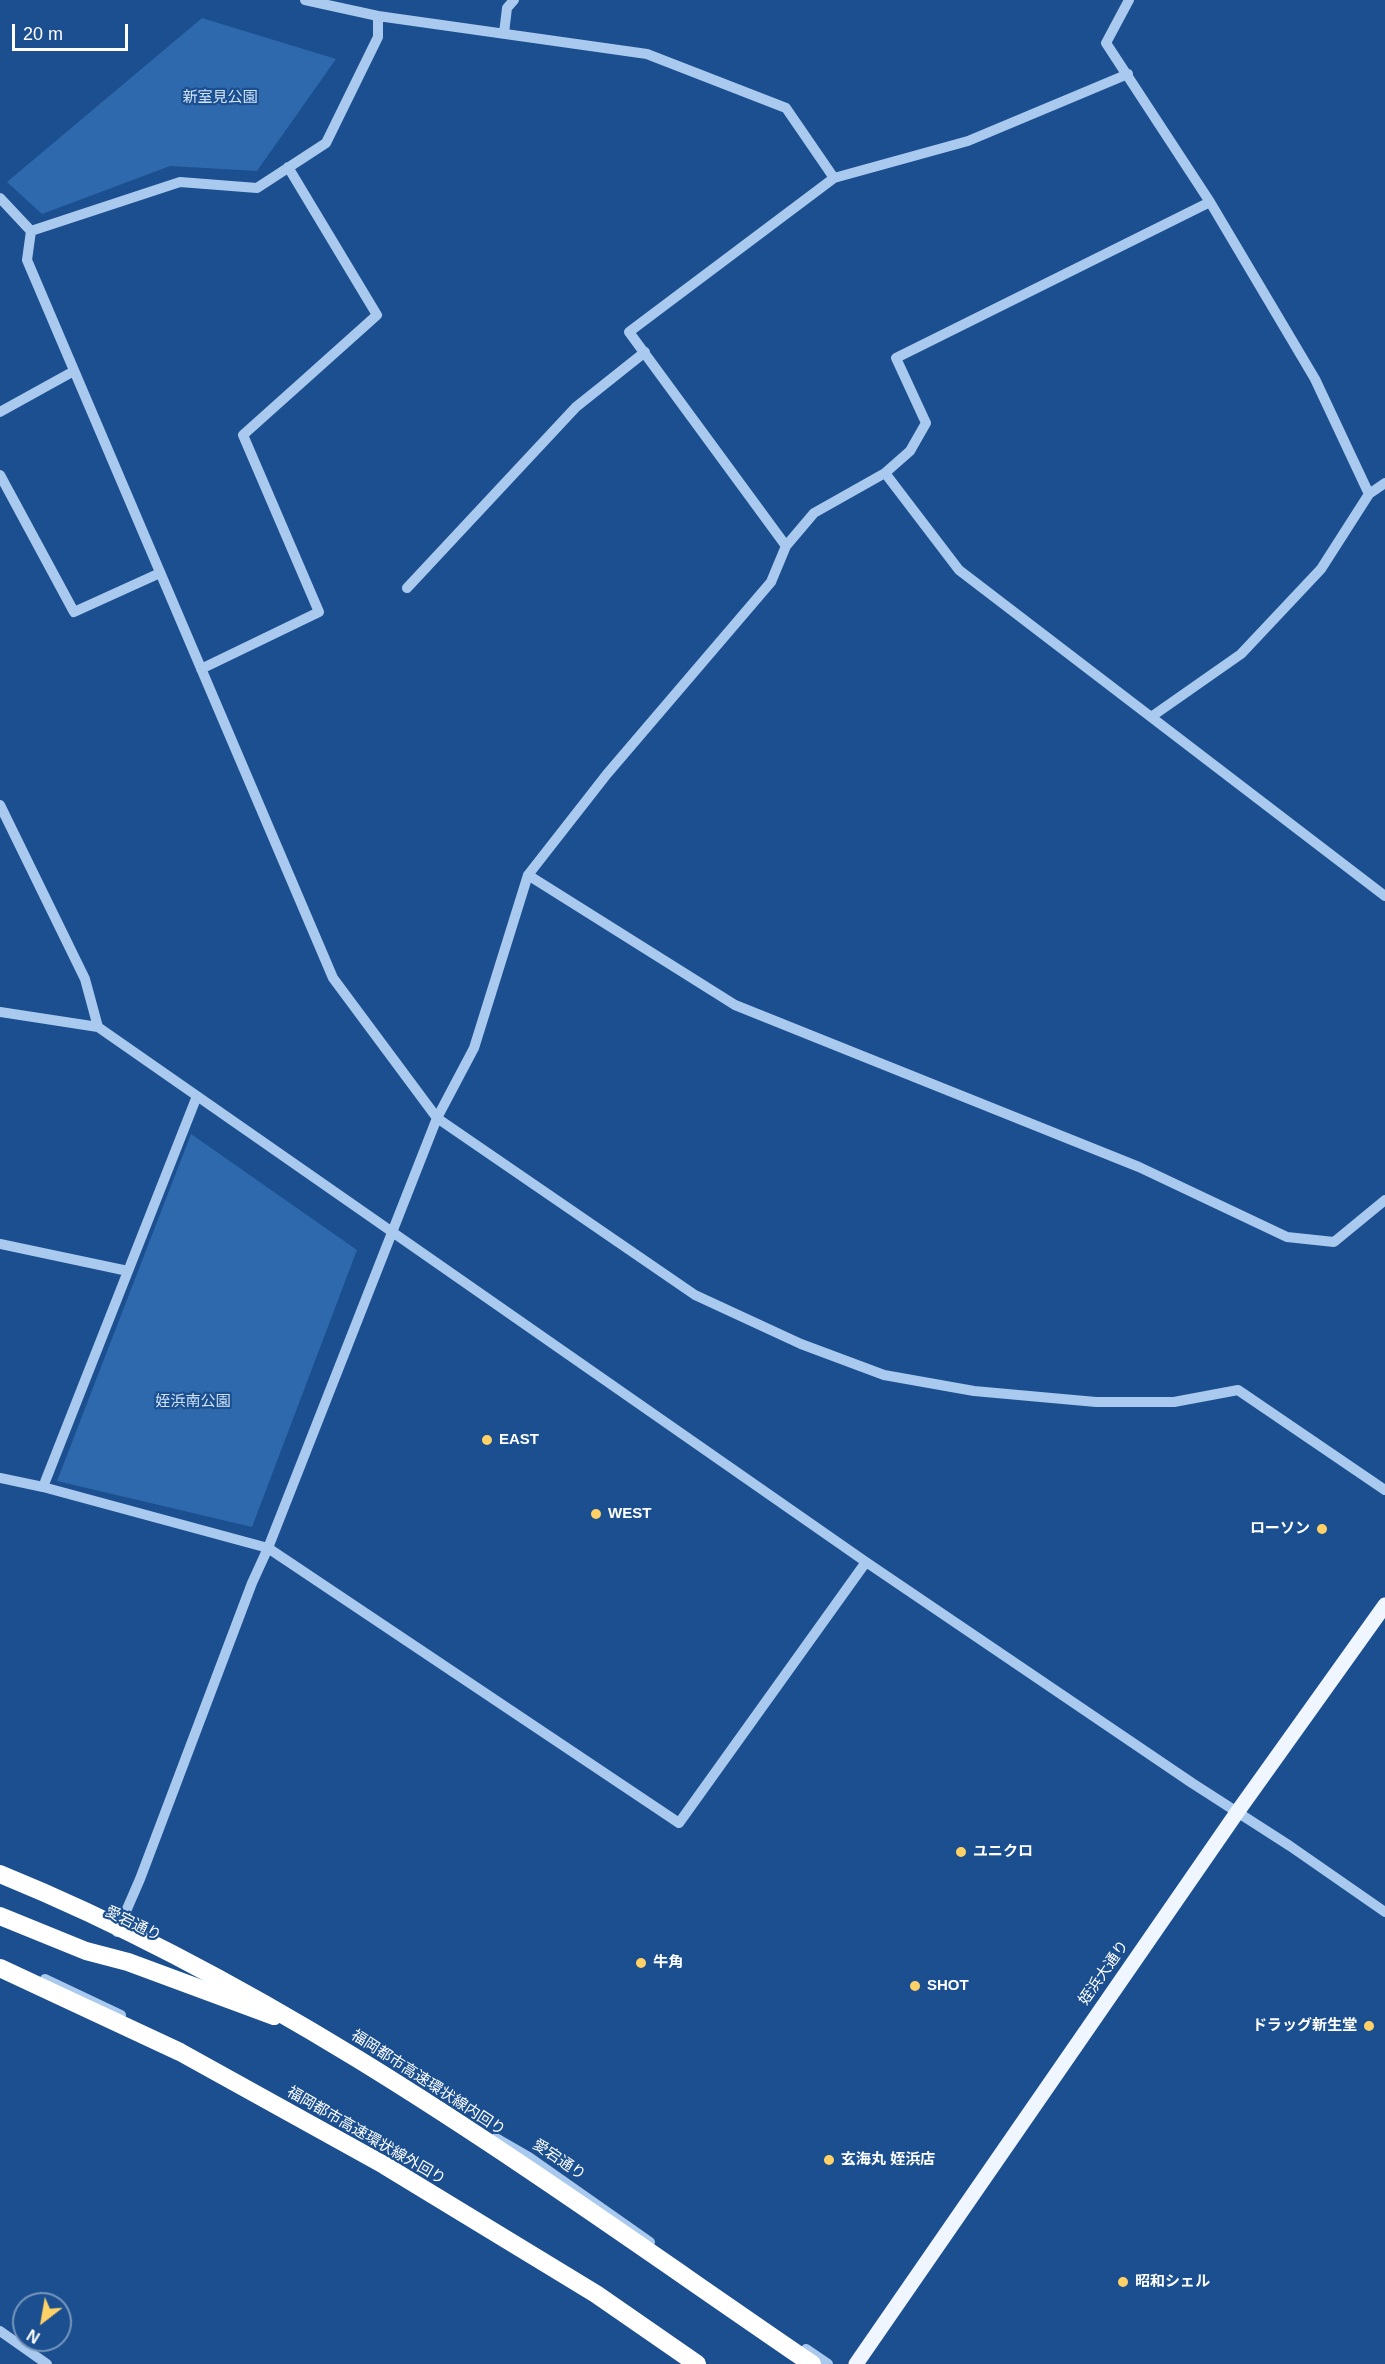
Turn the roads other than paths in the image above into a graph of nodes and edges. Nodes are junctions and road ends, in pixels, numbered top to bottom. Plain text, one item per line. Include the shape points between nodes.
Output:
1 (305, 0) edge
2 (514, 0) edge
3 (1129, 0) edge
4 (378, 16) junction
5 (504, 33) junction
6 (1128, 74) junction
7 (288, 167) junction
8 (834, 178) junction
9 (0, 198) edge
10 (1210, 202) junction
11 (31, 231) junction
12 (645, 352) junction
13 (74, 371) junction
14 (0, 412) edge
15 (885, 473) junction
16 (0, 475) edge
17 (1385, 483) edge
18 (1369, 494) junction
19 (786, 546) junction
20 (160, 573) junction
21 (407, 588) dead end
22 (201, 669) junction
23 (1151, 717) junction
24 (0, 805) edge
25 (528, 875) junction
26 (1385, 896) edge
27 (0, 1012) edge
28 (98, 1027) junction
29 (197, 1096) junction
30 (437, 1118) junction
31 (1385, 1200) edge
32 (391, 1233) junction
33 (0, 1244) edge
34 (129, 1271) junction
35 (0, 1478) edge
36 (43, 1487) junction
37 (1385, 1490) edge
38 (268, 1548) junction
39 (866, 1562) junction
40 (1385, 1605) edge
41 (1238, 1811) junction
42 (0, 1874) edge
43 (0, 1880) edge
44 (1385, 1912) edge
45 (0, 1916) edge
46 (117, 1932) junction
47 (0, 1959) edge
48 (0, 1968) edge
49 (312, 2030) junction
50 (0, 2331) edge
51 (47, 2364) edge
52 (696, 2364) edge
53 (812, 2364) edge
54 (828, 2364) edge
55 (856, 2364) edge

1 - 4 street
2 - 5 street via 507,8
3 - 6 street via 1106,43
4 - 5 street
4 - 7 street via 378,37 326,143
5 - 8 street via 647,54 786,108
6 - 8 street via 968,141
6 - 10 street
7 - 11 street via 257,188 180,182
7 - 22 street via 377,315 243,435 319,612
8 - 12 street via 630,332
9 - 11 street
10 - 15 street via 896,358 926,423 910,451
10 - 18 street via 1315,379
11 - 13 street via 27,260
12 - 19 street
12 - 21 street via 576,407
13 - 14 street
13 - 20 street
15 - 19 street via 814,513
15 - 23 street via 959,570
16 - 20 street via 74,612
17 - 18 street
18 - 23 street via 1322,568 1241,654
19 - 25 street via 771,582 607,774
20 - 22 street
22 - 30 street via 333,978
23 - 26 street
24 - 28 street via 85,980
25 - 30 street via 474,1048
25 - 31 street via 735,1005 1139,1167 1287,1237 1334,1242
27 - 28 street
28 - 29 street
29 - 32 street
29 - 34 street
30 - 32 street
30 - 37 street via 695,1295 801,1344 884,1375 974,1391 1096,1402 1174,1402 1238,1390
32 - 38 street
32 - 39 street
33 - 34 street
34 - 36 street
35 - 36 street
36 - 38 street
38 - 39 street via 679,1823
38 - 46 street
39 - 41 street
40 - 41 main road, 姪浜大通り
41 - 44 street
41 - 55 main road, 姪浜大通り
42 - 53 highway, 福岡都市高速環状線内回り, bridge via 120,1926 326,2038 428,2102
43 - 46 street, 愛宕通り
45 - 49 highway via 86,1951 128,1962
46 - 49 street, 愛宕通り
47 - 52 street via 96,2002 282,2100 389,2162 560,2270
48 - 52 highway, 福岡都市高速環状線外回り, bridge via 180,2052 384,2164 596,2294
49 - 54 street, 愛宕通り via 529,2157
50 - 51 street

